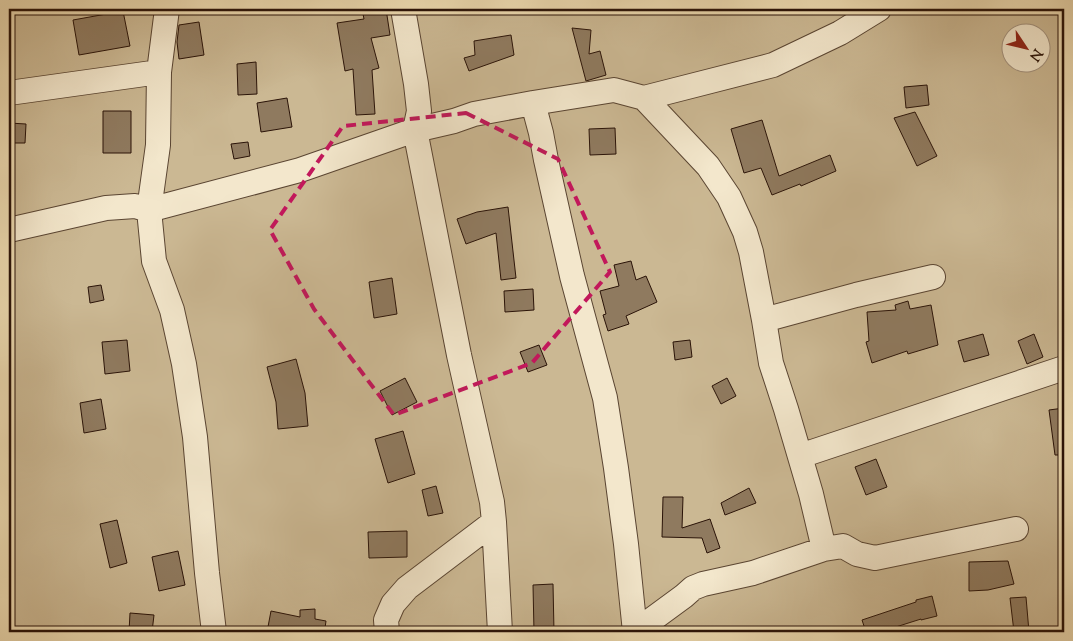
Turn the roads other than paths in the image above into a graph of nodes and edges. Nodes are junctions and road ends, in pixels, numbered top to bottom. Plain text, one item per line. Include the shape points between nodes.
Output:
1 (167, 9) edge
2 (403, 9) edge
3 (879, 9) edge
4 (159, 72) junction
5 (9, 93) edge
6 (644, 98) junction
7 (533, 103) junction
8 (415, 130) junction
9 (149, 210) junction
10 (9, 230) edge
11 (933, 278) dead end
12 (764, 320) junction
13 (1064, 368) edge
14 (800, 456) junction
15 (494, 522) junction
16 (1016, 529) dead end
17 (824, 549) junction
18 (214, 632) edge
19 (387, 632) edge
20 (500, 632) edge
21 (635, 632) edge

1 - 4 street
2 - 8 street via 419,111
3 - 6 street via 840,33 773,65
4 - 5 street
4 - 9 street via 158,145
6 - 7 street via 614,90
6 - 12 street via 708,166 729,197 751,252
7 - 8 street
7 - 21 street via 572,276 604,398 620,496
8 - 9 street via 300,170
8 - 15 street
9 - 10 street via 136,206 106,208
9 - 18 street via 154,261 172,310 184,364 195,437
11 - 12 street
12 - 14 street via 771,363
13 - 14 street
14 - 17 street
15 - 19 street via 407,588 393,604 386,620
15 - 20 street
16 - 17 street via 874,558 843,546
17 - 21 street via 753,573 703,584

